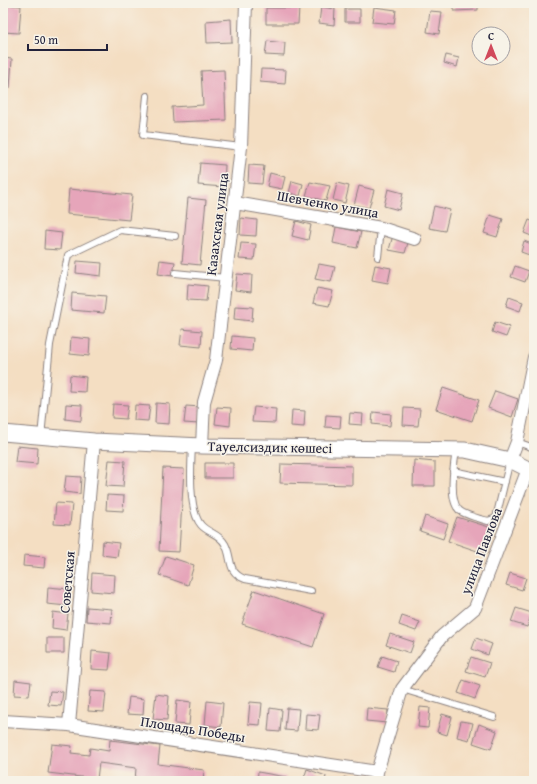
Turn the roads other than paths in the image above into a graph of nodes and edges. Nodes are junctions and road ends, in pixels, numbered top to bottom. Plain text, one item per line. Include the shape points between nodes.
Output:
1 (246, 3) edge
2 (147, 96) dead end
3 (241, 147) junction
4 (235, 203) junction
5 (381, 228) junction
6 (175, 236) dead end
7 (415, 238) dead end
8 (378, 257) dead end
9 (175, 273) dead end
10 (226, 278) junction
11 (534, 358) edge
12 (3, 433) edge
13 (41, 437) junction
14 (94, 441) junction
15 (517, 442) junction
16 (197, 446) junction
17 (534, 448) edge
18 (456, 450) junction
19 (510, 460) junction
20 (453, 471) junction
21 (531, 471) edge
22 (505, 482) junction
23 (310, 592) dead end
24 (402, 690) junction
25 (494, 717) dead end
26 (3, 721) edge
27 (69, 725) junction
28 (377, 777) edge

1 - 3 street, Казахская улица
2 - 3 lane via 143,135
3 - 4 street, Казахская улица
4 - 5 street, Шевченко улица
4 - 10 street, Казахская улица
5 - 7 street, Шевченко улица
5 - 8 lane
6 - 13 lane via 120,230 68,255 50,345
9 - 10 lane
10 - 16 street, Казахская улица via 216,360 204,402
11 - 15 street
12 - 13 street, Тауелсиздик көшесі
13 - 14 street, Тауелсиздик көшесі
14 - 16 street, Тауелсиздик көшесі
14 - 27 street, Советская
15 - 17 lane
15 - 19 street
16 - 18 street, Тауелсиздик көшесі
16 - 23 lane via 190,478 196,514 201,526 224,541 231,568 239,577 245,579
18 - 19 street, Тауелсиздик көшесі
18 - 20 lane
19 - 21 street, Тауелсиздик көшесі
19 - 22 lane
20 - 22 lane
20 - 22 lane via 455,504 460,511 488,521 496,518
21 - 24 street, улица Павлова via 476,608 442,636
24 - 25 lane
24 - 28 street, улица Павлова
26 - 27 street, Площадь Победы
27 - 28 street, Площадь Победы

